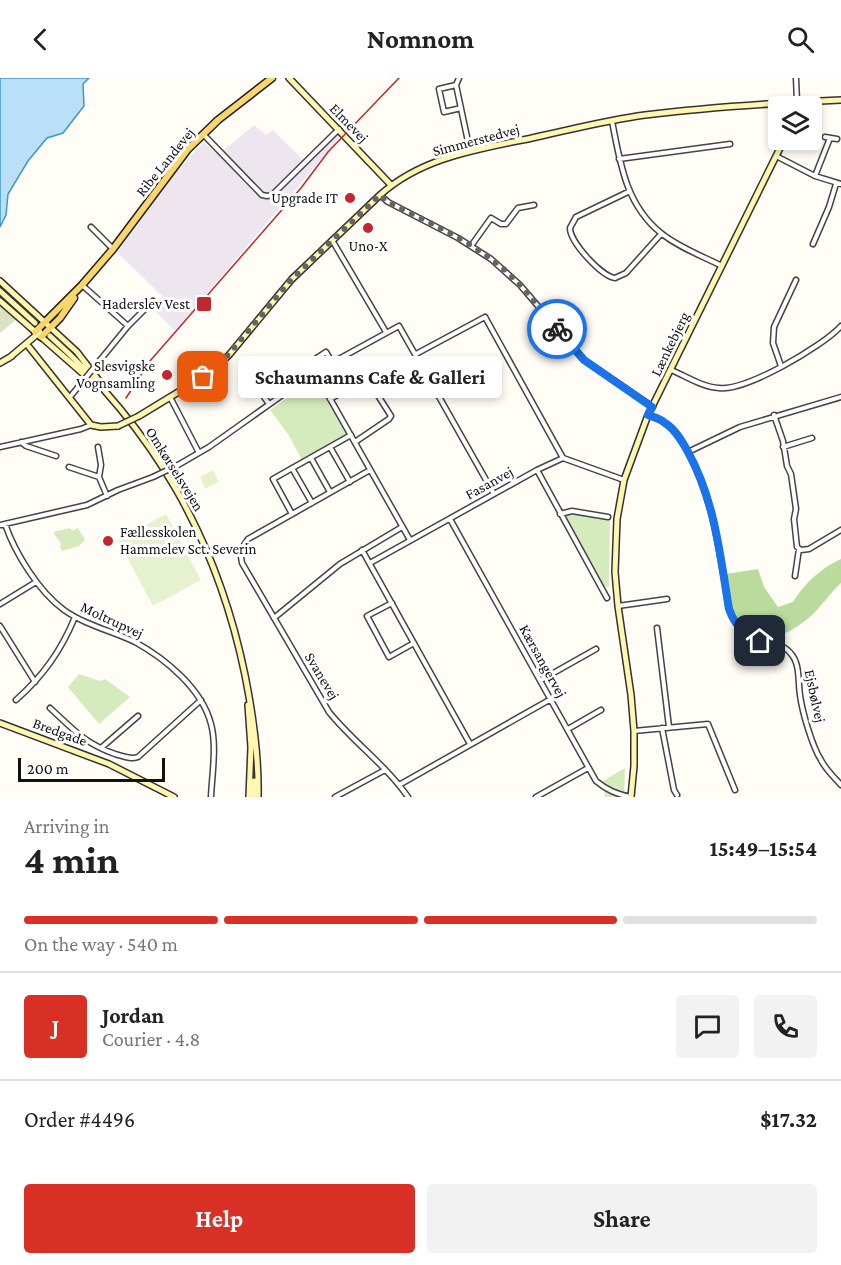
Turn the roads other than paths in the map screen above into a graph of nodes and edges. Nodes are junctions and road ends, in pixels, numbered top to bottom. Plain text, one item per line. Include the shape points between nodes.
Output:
1 (272, 78) edge
2 (289, 78) edge
3 (459, 78) edge
4 (796, 78) edge
5 (456, 85) junction
6 (797, 96) edge
7 (841, 100) edge
8 (822, 102) edge
9 (768, 105) edge
10 (460, 108) junction
11 (612, 121) junction
12 (339, 129) junction
13 (203, 134) junction
14 (837, 139) dead end
15 (730, 144) dead end
16 (470, 150) junction
17 (779, 150) edge
18 (776, 156) junction
19 (619, 159) junction
20 (815, 176) junction
21 (839, 184) edge
22 (391, 185) junction
23 (628, 192) junction
24 (380, 195) junction
25 (534, 205) dead end
26 (91, 227) dead end
27 (661, 234) junction
28 (332, 240) junction
29 (813, 244) dead end
30 (471, 246) junction
31 (113, 249) junction
32 (722, 266) junction
33 (796, 280) dead end
34 (0, 281) edge
35 (82, 285) junction
36 (0, 291) edge
37 (0, 301) edge
38 (153, 301) dead end
39 (35, 323) dead end
40 (48, 325) junction
41 (128, 326) junction
42 (841, 327) edge
43 (386, 332) junction
44 (38, 335) junction
45 (50, 336) dead end
46 (28, 346) junction
47 (416, 354) junction
48 (9, 358) junction
49 (0, 362) edge
50 (332, 362) junction
51 (781, 366) junction
52 (671, 370) junction
53 (315, 372) junction
54 (109, 396) junction
55 (70, 397) junction
56 (170, 397) junction
57 (841, 397) edge
58 (330, 399) junction
59 (269, 404) junction
60 (652, 407) junction
61 (648, 415) junction
62 (774, 416) junction
63 (91, 425) junction
64 (351, 435) junction
65 (812, 438) dead end
66 (21, 441) junction
67 (355, 442) junction
68 (2, 445) edge
69 (98, 447) dead end
70 (330, 447) junction
71 (783, 447) junction
72 (688, 452) junction
73 (199, 453) junction
74 (56, 456) dead end
75 (311, 458) junction
76 (563, 458) junction
77 (69, 467) dead end
78 (292, 468) junction
79 (370, 470) junction
80 (537, 470) junction
81 (99, 477) junction
82 (624, 480) junction
83 (350, 482) junction
84 (330, 492) junction
85 (494, 494) junction
86 (107, 496) junction
87 (312, 503) junction
88 (292, 514) junction
89 (561, 514) junction
90 (608, 518) dead end
91 (450, 519) junction
92 (2, 525) edge
93 (402, 527) junction
94 (841, 530) edge
95 (410, 540) junction
96 (799, 549) junction
97 (362, 550) junction
98 (370, 563) junction
99 (795, 576) dead end
100 (36, 582) junction
101 (607, 598) dead end
102 (667, 599) dead end
103 (392, 603) junction
104 (0, 604) edge
105 (618, 606) junction
106 (75, 617) junction
107 (274, 618) junction
108 (0, 626) edge
109 (657, 628) dead end
110 (414, 643) junction
111 (596, 649) dead end
112 (245, 676) junction
113 (541, 680) junction
114 (36, 682) junction
115 (551, 699) junction
116 (16, 700) dead end
117 (201, 700) junction
118 (50, 708) dead end
119 (602, 710) dead end
120 (138, 716) dead end
121 (0, 723) edge
122 (662, 728) junction
123 (669, 728) junction
124 (568, 729) junction
125 (634, 732) junction
126 (470, 744) junction
127 (100, 748) junction
128 (588, 768) junction
129 (386, 770) junction
130 (399, 785) junction
131 (841, 785) edge
132 (735, 790) dead end
133 (677, 795) dead end
134 (174, 797) edge
135 (211, 797) edge
136 (254, 797) edge
137 (335, 797) edge
138 (408, 797) edge
139 (536, 797) edge
140 (631, 797) edge

1 - 13 main road, Ribe Landevej
2 - 12 street, Elmevej
3 - 5 street
4 - 6 street
5 - 10 street
5 - 10 street via 439,89 444,112
7 - 8 street, Simmerstedvej
9 - 11 street, Simmerstedvej via 706,108
10 - 16 street
11 - 16 street, Simmerstedvej
11 - 19 street
12 - 13 street via 272,195 262,195
12 - 22 street, Elmevej
13 - 31 main road, Ribe Landevej via 174,166
14 - 20 street via 827,137
15 - 19 street
16 - 22 street, Simmerstedvej via 429,164
17 - 18 street, Lænkebjerg
18 - 20 street
18 - 32 street, Lænkebjerg
19 - 23 street
20 - 21 street
21 - 29 street
22 - 24 street, Simmerstedvej
23 - 27 street
23 - 27 street via 576,217 570,228 573,240 604,274 615,278 626,273
24 - 28 street, Simmerstedvej
24 - 30 street
25 - 30 street via 518,208 506,224 491,218
26 - 31 street
27 - 32 street
28 - 43 street
28 - 56 street, Simmerstedvej via 292,279 222,362
30 - 60 street via 520,285 584,360
31 - 35 main road, Ribe Landevej
32 - 52 street, Lænkebjerg
33 - 51 street via 772,336
34 - 40 street
35 - 40 main road, Ribe Landevej
35 - 40 main road, Ribe Landevej via 60,318
35 - 41 street
36 - 39 street
37 - 44 street
38 - 41 street
40 - 44 main road, Ribe Landevej
40 - 54 street via 89,365
41 - 55 street, bridge
42 - 51 street via 820,345
43 - 47 street via 399,326
43 - 50 street
44 - 46 street
44 - 48 street
44 - 49 street
44 - 54 street
45 - 54 street, Omkørselsvejen
46 - 48 street
46 - 55 street
47 - 76 street via 485,317
47 - 85 street
48 - 49 street
50 - 53 street
50 - 59 street via 326,352 262,394
51 - 52 street via 737,386 719,388
52 - 60 street, Lænkebjerg
53 - 58 street
53 - 59 street
54 - 112 street, Omkørselsvejen via 145,440 204,541 230,615
55 - 63 street
56 - 63 street, Simmerstedvej, bridge via 118,426
56 - 73 street
57 - 62 street
58 - 64 street
58 - 67 street via 365,381 389,410 389,419
59 - 73 street
60 - 61 street, Lænkebjerg
61 - 72 street, Ejsbølvej via 665,422
61 - 82 street, Lænkebjerg
62 - 71 street
62 - 72 street
63 - 66 street
64 - 67 street
64 - 70 street
65 - 71 street
66 - 68 street
66 - 74 street
67 - 79 street
69 - 81 street
70 - 75 street
70 - 83 street
71 - 96 street via 791,474
72 - 131 street, Ejsbølvej via 713,514 733,619 748,636 781,645 794,658 803,711 819,758
73 - 86 street, bridge
75 - 78 street
75 - 84 street
76 - 80 street, Fasanvej
76 - 82 street
77 - 81 street
78 - 87 street
78 - 88 street via 273,479
79 - 83 street
79 - 93 street
80 - 85 street, Fasanvej
80 - 89 street
81 - 86 street
82 - 105 street, Lænkebjerg via 617,519
83 - 84 street
84 - 87 street
85 - 91 street, Fasanvej
86 - 92 street via 69,511
87 - 88 street
88 - 107 street, Svanevej via 248,539 240,551 242,563
89 - 90 street via 572,511
89 - 101 street
91 - 95 street, Fasanvej
91 - 113 street, Kærsangervej
92 - 100 street, Moltrupvej
93 - 95 street
93 - 97 street
94 - 96 street via 808,549
95 - 98 street, Fasanvej
96 - 99 street
97 - 98 street
97 - 107 street via 326,574
98 - 103 street
100 - 104 street
100 - 106 street, Moltrupvej
102 - 105 street
103 - 110 street
103 - 110 street via 366,616 389,657
105 - 125 street, Lænkebjerg
106 - 114 street via 64,644
106 - 117 street, Moltrupvej via 153,654
107 - 129 street, Svanevej via 329,712
108 - 114 street
109 - 123 street
110 - 126 street
111 - 113 street
112 - 136 street, Omkørselsvejen
112 - 136 street, Omkørselsvejen via 255,732
113 - 115 street, Kærsangervej
114 - 116 street
115 - 124 street, Kærsangervej
115 - 126 street
117 - 127 street via 138,757 128,758
117 - 135 street, Moltrupvej via 213,730
118 - 127 street via 87,742
119 - 124 street
120 - 127 street
121 - 134 street, Bredgade via 109,764
122 - 123 street
122 - 125 street
122 - 133 street
123 - 132 street via 708,724
124 - 128 street, Kærsangervej
125 - 140 street, Lænkebjerg
126 - 130 street
128 - 139 street
128 - 140 street, Kærsangervej via 605,789
129 - 130 street, Svanevej
129 - 137 street
130 - 138 street, Svanevej

